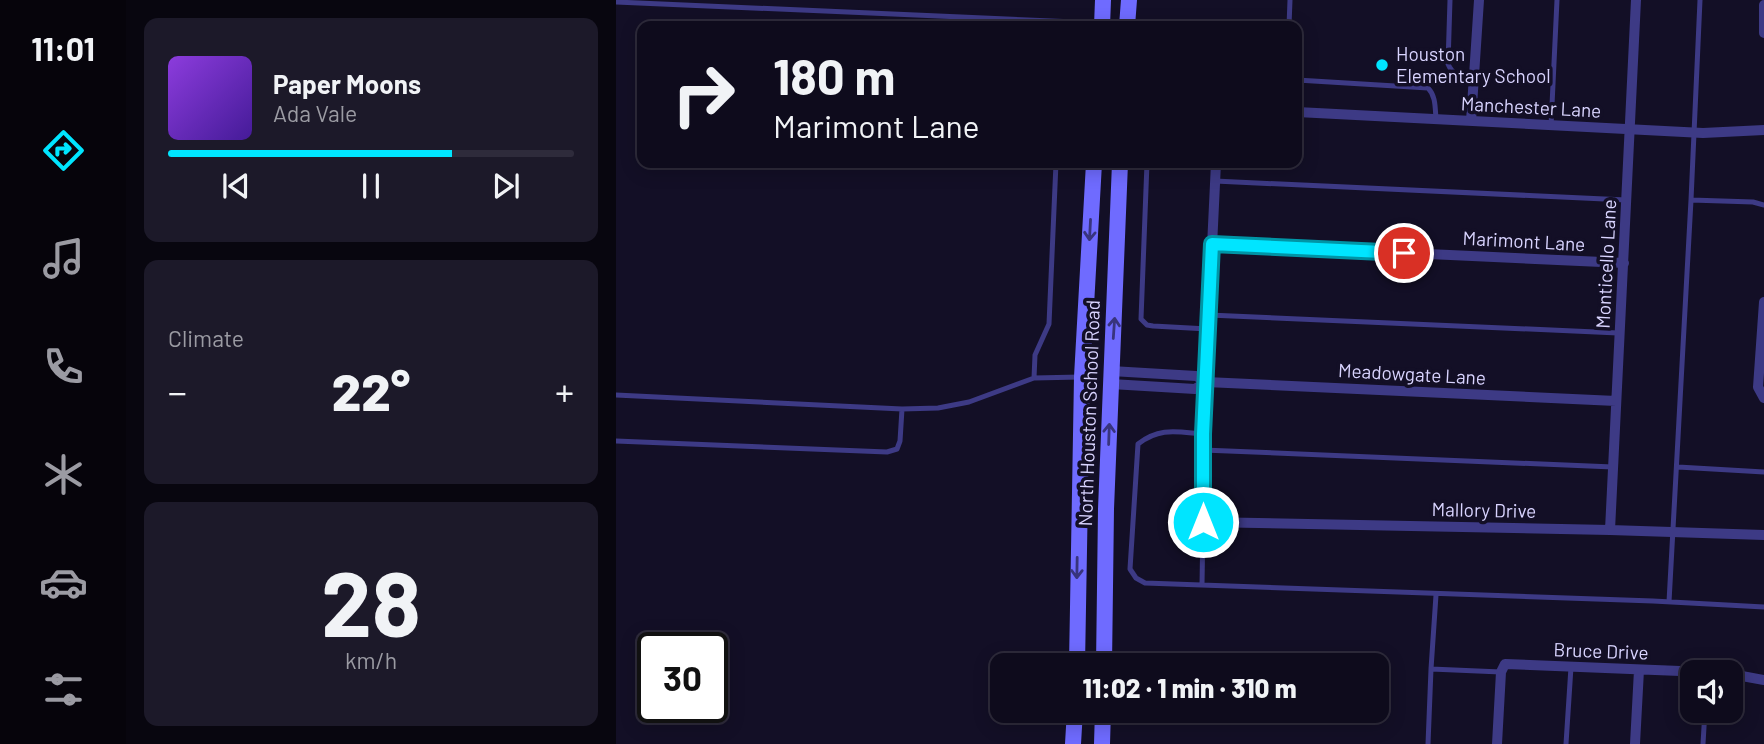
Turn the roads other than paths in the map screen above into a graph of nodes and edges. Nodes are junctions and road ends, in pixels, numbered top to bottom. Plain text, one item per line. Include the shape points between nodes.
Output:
1 (1103, 0) edge
2 (1129, 0) edge
3 (1290, 0) edge
4 (1450, 0) edge
5 (1479, 0) edge
6 (1557, 0) edge
7 (1636, 0) edge
8 (1700, 0) edge
9 (616, 2) edge
10 (1764, 5) edge
11 (1001, 21) edge
12 (1102, 21) edge
13 (1127, 21) edge
14 (1289, 21) edge
15 (1764, 33) edge
16 (1302, 80) edge
17 (1474, 80) junction
18 (1302, 112) edge
19 (1436, 120) junction
20 (1471, 121) junction
21 (1551, 125) junction
22 (1629, 130) junction
23 (1764, 130) edge
24 (1693, 133) junction
25 (1056, 168) edge
26 (1094, 168) edge
27 (1120, 168) edge
28 (1147, 168) edge
29 (1216, 168) edge
30 (1215, 181) junction
31 (1626, 200) junction
32 (1691, 200) junction
33 (1764, 205) edge
34 (1212, 244) junction
35 (1624, 263) junction
36 (1764, 302) edge
37 (1209, 315) junction
38 (1208, 329) junction
39 (1620, 334) junction
40 (1082, 377) junction
41 (1111, 377) junction
42 (1034, 378) junction
43 (1206, 382) junction
44 (616, 395) edge
45 (1764, 398) edge
46 (1616, 401) junction
47 (902, 409) junction
48 (1203, 434) junction
49 (616, 441) edge
50 (1203, 450) junction
51 (1613, 467) junction
52 (1678, 467) junction
53 (1764, 472) edge
54 (1203, 522) junction
55 (1610, 530) junction
56 (1675, 532) junction
57 (1764, 535) edge
58 (1202, 586) junction
59 (1436, 594) junction
60 (1670, 602) junction
61 (1764, 607) edge
62 (1077, 653) edge
63 (1104, 653) edge
64 (1571, 667) junction
65 (1431, 669) junction
66 (1639, 670) junction
67 (1680, 671) edge
68 (1501, 672) junction
69 (1743, 676) edge
70 (1764, 680) edge
71 (1074, 723) edge
72 (1103, 723) edge
73 (1704, 723) edge
74 (1073, 744) edge
75 (1102, 744) edge
76 (1428, 744) edge
77 (1497, 744) edge
78 (1566, 744) edge
79 (1635, 744) edge
80 (1703, 744) edge

1 - 12 main road
2 - 13 main road
3 - 14 lane
4 - 17 lane via 1448,64 1458,77
5 - 17 street
6 - 21 lane
7 - 22 street, Monticello Lane
8 - 24 lane
9 - 11 lane
10 - 15 street
16 - 19 lane via 1428,88 1435,101
17 - 20 street
18 - 19 street, Manchester Lane
19 - 20 street, Manchester Lane
20 - 21 street, Manchester Lane
21 - 22 street, Manchester Lane
22 - 24 street, Manchester Lane
22 - 31 street, Monticello Lane
23 - 24 street, Manchester Lane
24 - 32 lane
25 - 42 lane via 1049,324 1035,355
26 -> 40 main road, North Houston School Road
41 -> 27 main road, North Houston School Road
28 - 38 lane via 1141,319 1153,326
29 - 30 street
30 - 31 lane
30 - 34 street
31 - 35 street, Monticello Lane
32 - 33 lane
32 - 52 lane
34 - 35 street, Marimont Lane
34 - 37 street
35 - 39 street, Monticello Lane
36 - 45 street via 1758,387
37 - 38 street
37 - 39 lane
38 - 43 street
39 - 46 street, Monticello Lane
40 - 41 main road
40 - 42 lane
40 -> 62 main road, North Houston School Road
41 - 43 street, Meadowgate Lane via 1195,389
63 -> 41 main road, North Houston School Road
42 - 47 lane via 969,402
43 - 46 street, Meadowgate Lane
43 - 48 street
44 - 47 lane
46 - 51 street, Monticello Lane
47 - 49 lane via 900,441 897,449 887,452
48 - 50 street
48 - 58 lane via 1162,431 1138,444 1130,569 1144,583
50 - 51 lane
50 - 54 street
51 - 55 street, Monticello Lane
52 - 53 lane
52 - 56 lane
54 - 55 street, Mallory Drive
54 - 58 lane
55 - 56 street, Mallory Drive
56 - 57 street, Mallory Drive
56 - 60 lane
58 - 59 lane
59 - 60 lane
59 - 65 lane
60 - 61 lane
64 - 66 street, Bruce Drive
64 - 68 street, Bruce Drive via 1506,664
64 - 78 lane
65 - 68 lane
65 - 76 lane
66 - 67 street, Bruce Drive
66 - 79 street
68 - 77 street
69 - 70 street
71 - 74 main road
72 - 75 main road
73 - 80 lane

